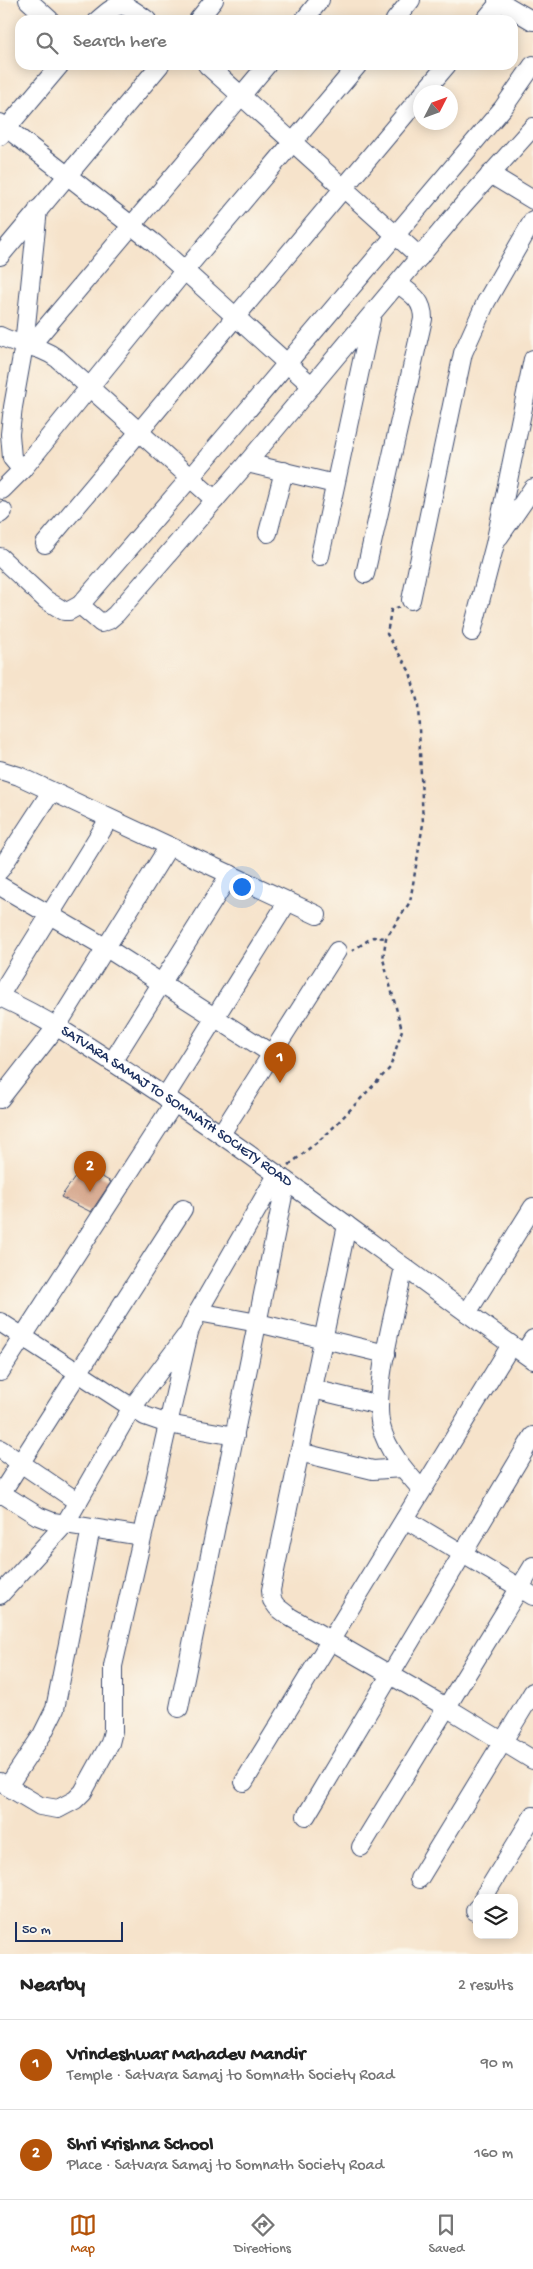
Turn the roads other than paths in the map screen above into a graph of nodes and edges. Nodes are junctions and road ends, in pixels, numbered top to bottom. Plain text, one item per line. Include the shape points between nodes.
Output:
1 (28, 0) edge
2 (214, 0) edge
3 (320, 0) edge
4 (411, 0) edge
5 (506, 2) edge
6 (44, 15) edge
7 (102, 15) edge
8 (140, 15) edge
9 (202, 15) edge
10 (308, 15) edge
11 (399, 15) edge
12 (491, 15) edge
13 (533, 21) edge
14 (533, 65) edge
15 (55, 70) edge
16 (156, 70) edge
17 (212, 70) edge
18 (263, 70) edge
19 (354, 70) edge
20 (443, 70) edge
21 (430, 85) edge
22 (242, 96) junction
23 (413, 105) edge
24 (533, 127) edge
25 (2, 129) edge
26 (294, 142) junction
27 (68, 174) junction
28 (490, 174) junction
29 (345, 188) junction
30 (533, 200) edge
31 (38, 210) junction
32 (533, 220) edge
33 (133, 225) junction
34 (396, 234) junction
35 (0, 256) edge
36 (420, 256) junction
37 (185, 270) junction
38 (398, 284) junction
39 (371, 316) junction
40 (236, 317) junction
41 (12, 343) edge
42 (533, 359) edge
43 (288, 362) junction
44 (312, 386) junction
45 (90, 387) junction
46 (139, 432) junction
47 (247, 463) junction
48 (22, 470) junction
49 (284, 472) junction
50 (190, 478) junction
51 (335, 484) junction
52 (2, 490) dead end
53 (532, 491) edge
54 (214, 500) junction
55 (268, 533) dead end
56 (45, 544) dead end
57 (495, 544) junction
58 (320, 556) dead end
59 (0, 557) edge
60 (365, 574) dead end
61 (411, 600) road end
62 (80, 605) junction
63 (472, 632) dead end
64 (0, 770) edge
65 (51, 792) junction
66 (109, 819) junction
67 (169, 846) junction
68 (0, 870) edge
69 (230, 874) junction
70 (0, 886) edge
71 (288, 901) junction
72 (50, 915) junction
73 (317, 915) dead end
74 (105, 947) junction
75 (337, 951) road end
76 (162, 983) junction
77 (0, 996) edge
78 (215, 1018) junction
79 (56, 1026) junction
80 (272, 1054) junction
81 (112, 1062) junction
82 (0, 1099) edge
83 (169, 1100) junction
84 (221, 1134) junction
85 (282, 1178) junction
86 (533, 1207) edge
87 (183, 1209) dead end
88 (347, 1225) junction
89 (404, 1267) junction
90 (198, 1312) junction
91 (467, 1313) junction
92 (0, 1322) edge
93 (258, 1323) junction
94 (189, 1332) junction
95 (23, 1337) junction
96 (323, 1340) junction
97 (525, 1349) edge
98 (386, 1354) junction
99 (0, 1372) edge
100 (79, 1374) junction
101 (313, 1389) junction
102 (379, 1405) junction
103 (131, 1408) junction
104 (168, 1424) junction
105 (235, 1436) junction
106 (533, 1436) edge
107 (0, 1449) edge
108 (299, 1452) junction
109 (21, 1463) junction
110 (402, 1468) junction
111 (422, 1490) junction
112 (1, 1494) edge
113 (78, 1502) junction
114 (405, 1519) junction
115 (65, 1524) junction
116 (91, 1528) junction
117 (142, 1536) junction
118 (463, 1553) junction
119 (533, 1566) edge
120 (526, 1592) edge
121 (0, 1595) edge
122 (330, 1641) junction
123 (390, 1675) junction
124 (533, 1692) edge
125 (446, 1707) junction
126 (179, 1708) dead end
127 (502, 1742) junction
128 (533, 1760) edge
129 (244, 1782) dead end
130 (4, 1784) edge
131 (306, 1816) dead end
132 (533, 1816) edge
133 (361, 1847) dead end
134 (419, 1879) dead end
135 (485, 1894) edge

1 - 6 street
2 - 9 street
3 - 10 street
4 - 11 street
5 - 12 street
5 - 13 street
7 - 8 street via 118,2
14 - 34 street via 502,108
15 - 25 street
16 - 27 street
17 - 22 street
18 - 22 street
19 - 26 street
20 - 21 street
22 - 26 street
22 - 33 street
23 - 29 street
24 - 28 street
25 - 27 street
26 - 29 street
26 - 37 street
27 - 31 street
27 - 33 street
28 - 30 street
28 - 36 street
29 - 34 street
29 - 40 street
31 - 35 street
31 - 41 street
32 - 61 street via 486,302 463,353
33 - 37 street
33 - 41 street
34 - 36 street
34 - 43 street
36 - 38 street
37 - 40 street
37 - 45 street
38 - 39 street
38 - 60 street via 420,303 422,319
39 - 44 street
39 - 51 street
40 - 43 street
40 - 46 street
41 - 45 street via 40,347
41 - 48 street via 10,434 12,458
42 - 57 street
43 - 44 street
43 - 50 street
44 - 47 street
45 - 46 street
45 - 48 street
46 - 50 street
46 - 56 street
47 - 49 street
47 - 54 street
48 - 52 street
49 - 51 street
49 - 55 street
50 - 54 street
50 - 62 street
51 - 58 street
53 - 57 street
54 - 62 street via 109,620 101,622
57 - 63 street
59 - 62 street via 54,606 69,611
64 - 65 street
65 - 66 street
65 - 68 street
66 - 67 street
66 - 72 street
67 - 69 street
67 - 74 street
69 - 71 street
69 - 76 street
70 - 72 street
71 - 73 street
71 - 78 street
72 - 74 street
72 - 77 street
74 - 76 street
74 - 79 street
75 - 80 street
76 - 78 street
76 - 81 street
77 - 79 street, SATVARA SAMAJ TO SOMNATH SOCIETY ROAD
78 - 80 street
78 - 83 street
79 - 81 street, SATVARA SAMAJ TO SOMNATH SOCIETY ROAD
79 - 82 street
80 - 84 street
81 - 83 street, SATVARA SAMAJ TO SOMNATH SOCIETY ROAD
83 - 84 street, SATVARA SAMAJ TO SOMNATH SOCIETY ROAD
83 - 95 street
84 - 85 street, SATVARA SAMAJ TO SOMNATH SOCIETY ROAD
85 - 88 street, SATVARA SAMAJ TO SOMNATH SOCIETY ROAD
85 - 90 street
85 - 93 street
86 - 91 street
87 - 100 street
88 - 89 street, SATVARA SAMAJ TO SOMNATH SOCIETY ROAD
88 - 96 street
89 - 91 street, SATVARA SAMAJ TO SOMNATH SOCIETY ROAD
89 - 98 street
90 - 93 street
90 - 94 street
91 - 97 street, SATVARA SAMAJ TO SOMNATH SOCIETY ROAD
92 - 95 street
93 - 96 street
93 - 105 street
94 - 103 street
94 - 104 street
95 - 99 street
95 - 100 street
96 - 98 street
96 - 101 street
97 - 111 street
98 - 102 street
100 - 103 street
100 - 109 street
101 - 102 street
101 - 108 street
102 - 110 street via 381,1427
103 - 104 street
103 - 113 street
104 - 105 street
104 - 117 street
105 - 126 street
106 - 118 street
107 - 109 street
108 - 110 street via 372,1470
108 - 122 street via 271,1590 272,1600 290,1617
109 - 112 street
109 - 113 street
110 - 111 street
111 - 114 street
112 - 115 street via 38,1516
113 - 115 street
114 - 118 street
114 - 122 street
115 - 116 street
115 - 121 street
116 - 117 street
116 - 130 street via 55,1709 42,1735
117 - 130 street via 113,1666 113,1731 96,1770 75,1800 58,1809 40,1806
118 - 120 street
118 - 123 street
119 - 120 street
120 - 125 street
122 - 123 street
122 - 129 street
123 - 125 street
123 - 131 street
124 - 127 street
125 - 127 street
125 - 133 street
127 - 128 street
127 - 134 street
132 - 135 street

